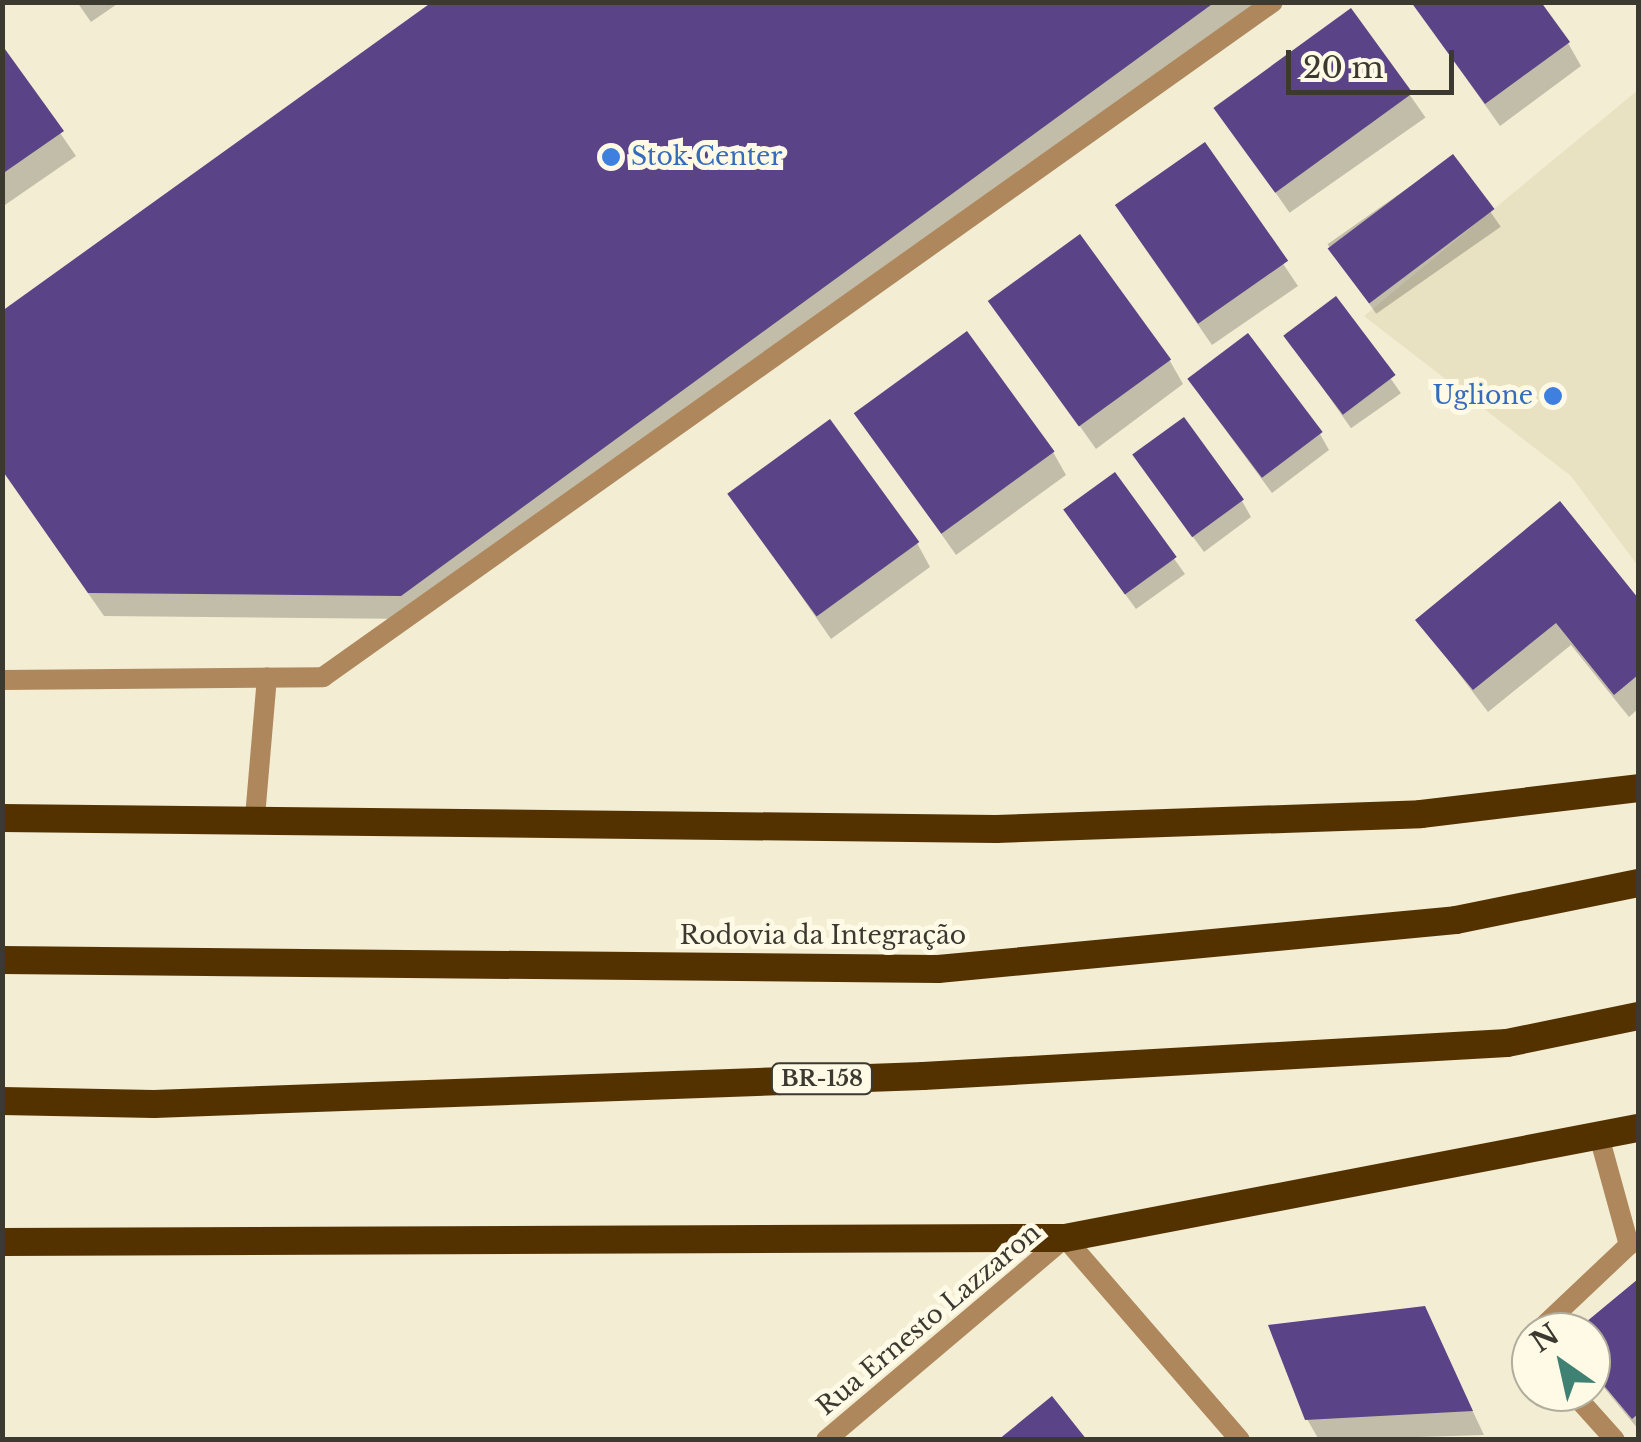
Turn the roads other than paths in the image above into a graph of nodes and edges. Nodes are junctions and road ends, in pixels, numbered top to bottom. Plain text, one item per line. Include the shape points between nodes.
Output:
1 (1273, 2) edge
2 (266, 678) junction
3 (2, 680) edge
4 (1638, 788) edge
5 (255, 816) junction
6 (2, 818) edge
7 (1638, 883) edge
8 (2, 960) edge
9 (1638, 1016) edge
10 (2, 1100) edge
11 (1638, 1128) edge
12 (1598, 1136) junction
13 (1065, 1238) junction
14 (2, 1242) edge
15 (1558, 1312) edge
16 (1590, 1412) edge
17 (826, 1440) edge
18 (1240, 1440) edge
19 (1615, 1440) edge

1 - 2 street via 371,651 323,677
2 - 3 street
2 - 5 street
4 - 5 highway via 1421,814 996,829
5 - 6 highway
7 - 8 highway, Rodovia da Integração via 1456,920 938,969
9 - 10 highway, BR-158 via 1507,1042 923,1076 154,1104
11 - 12 highway
12 - 13 highway
12 - 15 street via 1629,1245
13 - 14 highway
13 - 17 street, Rua Ernesto Lazzaron
13 - 18 street
16 - 19 street

